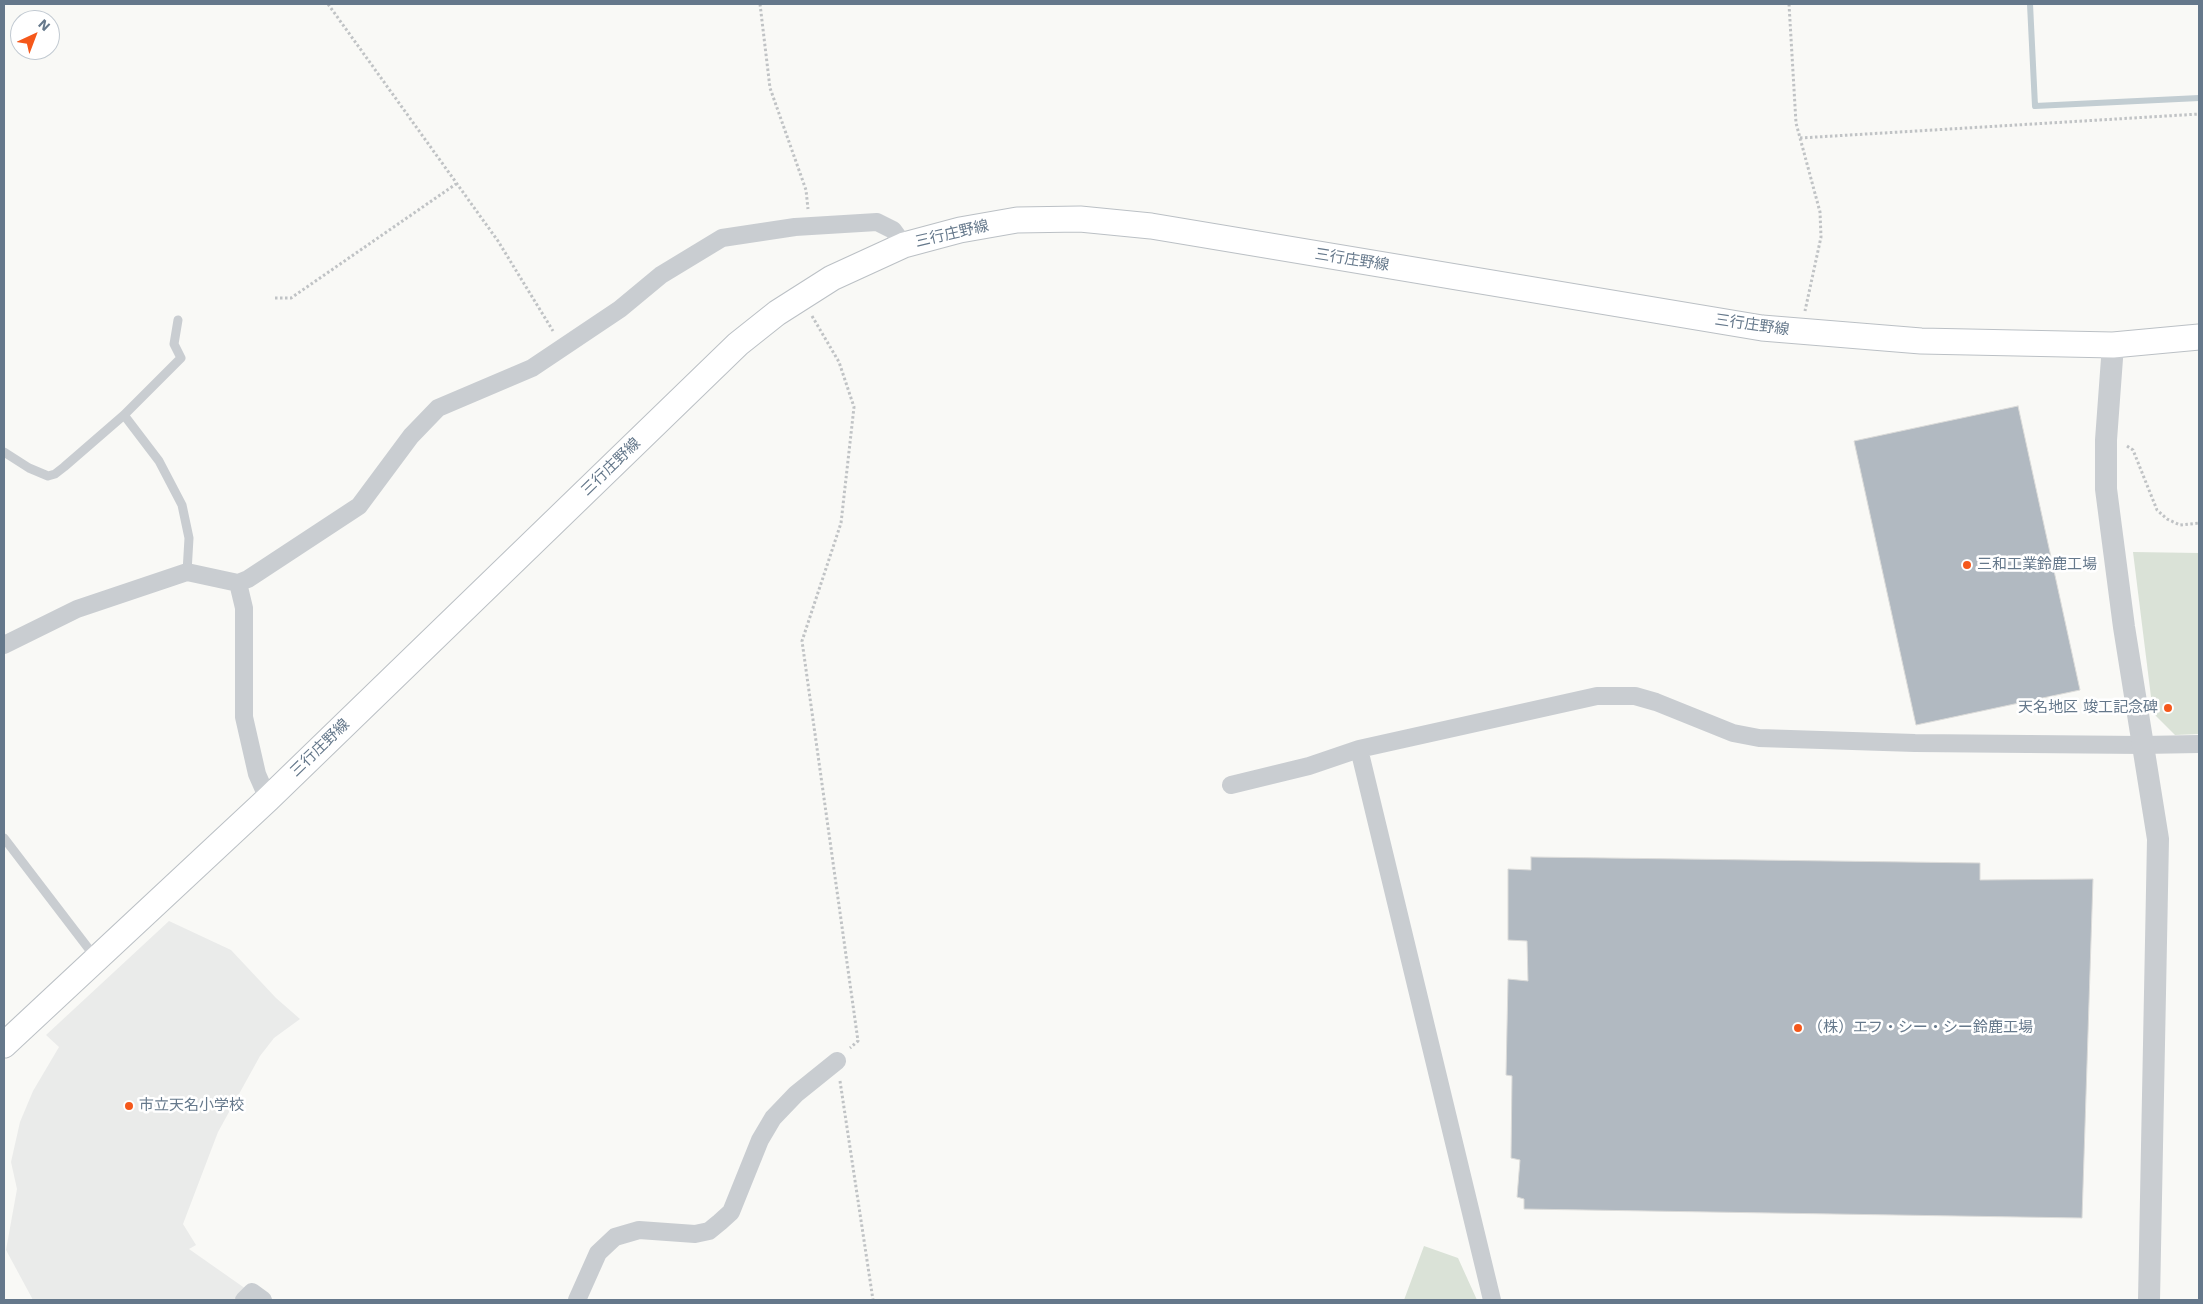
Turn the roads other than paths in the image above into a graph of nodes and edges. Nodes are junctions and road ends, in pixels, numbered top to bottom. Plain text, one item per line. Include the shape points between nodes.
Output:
1 (904, 245) junction
2 (178, 320) dead end
3 (2199, 337) edge
4 (2113, 345) junction
5 (124, 415) junction
6 (4, 452) edge
7 (187, 572) junction
8 (238, 583) junction
9 (4, 645) edge
10 (2199, 744) edge
11 (2142, 746) junction
12 (1359, 750) junction
13 (1231, 785) dead end
14 (268, 799) junction
15 (4, 838) edge
16 (96, 958) junction
17 (4, 1045) edge
18 (837, 1061) road end
19 (244, 1300) edge
20 (263, 1300) edge
21 (577, 1300) edge
22 (1492, 1300) edge
23 (2149, 1300) edge

1 - 4 main road, 三行庄野線 via 960,230 1017,220 1080,219 1151,226 1762,328 1921,342
1 - 8 street via 893,230 876,222 795,227 722,238 661,275 620,309 532,368 438,408 422,422 359,506
1 - 14 main road, 三行庄野線 via 832,278 777,313 738,344
2 - 5 lane via 174,344 181,358
3 - 4 main road, 三行庄野線
4 - 11 street via 2106,489
5 - 6 lane via 55,474 41,473
5 - 7 lane via 159,461 182,505 189,538
7 - 8 street
7 - 9 street via 77,609
8 - 14 street via 244,608 244,717 257,774
10 - 11 street
11 - 12 street via 1759,738 1733,732 1635,696 1597,696
11 - 23 street via 2158,839
12 - 13 street
12 - 22 street
14 - 16 main road, 三行庄野線
15 - 16 lane
16 - 17 main road, 三行庄野線
18 - 21 street via 796,1094 773,1118 760,1140 730,1212 720,1222 709,1231 695,1234 639,1230 615,1237 598,1254
19 - 20 street via 252,1292

